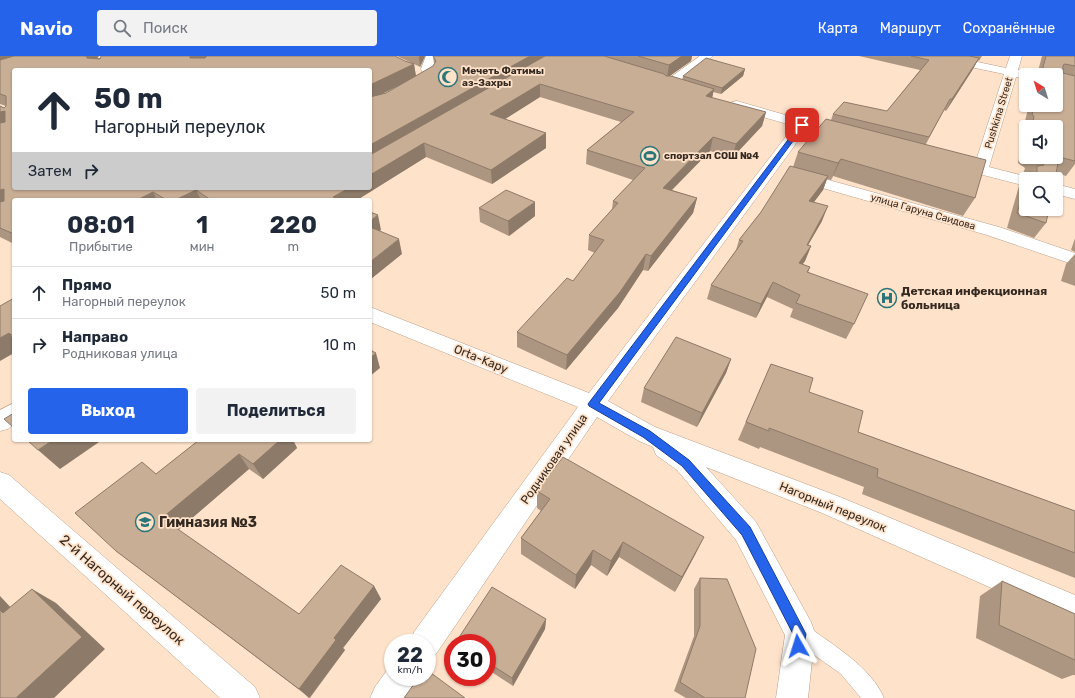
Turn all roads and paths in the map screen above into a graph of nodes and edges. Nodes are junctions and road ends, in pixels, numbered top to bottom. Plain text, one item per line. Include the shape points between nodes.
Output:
1 (432, 56) edge
2 (707, 56) edge
3 (932, 56) edge
4 (1016, 56) edge
5 (412, 70) edge
6 (1011, 72) junction
7 (1019, 74) edge
8 (430, 75) junction
9 (653, 80) edge
10 (668, 84) junction
11 (683, 89) edge
12 (728, 103) edge
13 (372, 105) edge
14 (802, 125) junction
15 (825, 131) edge
16 (937, 159) edge
17 (769, 169) junction
18 (981, 170) junction
19 (1019, 179) edge
20 (1063, 191) edge
21 (1075, 194) edge
22 (1075, 259) edge
23 (372, 315) edge
24 (593, 404) junction
25 (12, 413) edge
26 (0, 422) edge
27 (647, 434) junction
28 (0, 483) edge
29 (1075, 610) edge
30 (431, 634) edge
31 (800, 634) junction
32 (395, 686) edge
33 (244, 698) edge
34 (386, 698) edge
35 (792, 698) edge
36 (874, 698) edge

1 - 8 street via 427,69
2 - 10 street
3 - 6 street
4 - 6 street, Pushkina Street
5 - 8 street
6 - 7 street
6 - 18 street, Pushkina Street
8 - 13 street via 383,102
9 - 10 street
10 - 11 street
12 - 14 street
14 - 15 street
14 - 17 street, Родниковая улица
16 - 18 street
17 - 22 street, улица Гаруна Саидова via 993,231
17 - 24 street, Родниковая улица
18 - 19 street
20 - 21 street
23 - 24 street, Orta-Kapy
24 - 27 street, Нагорный переулок
24 - 30 street, Родниковая улица
25 - 26 street
27 - 29 street, Нагорный переулок via 831,505
27 - 31 street via 686,463 746,531
28 - 33 street, 2-й Нагорный переулок
31 - 35 street
31 - 36 lane via 848,667
32 - 34 street

